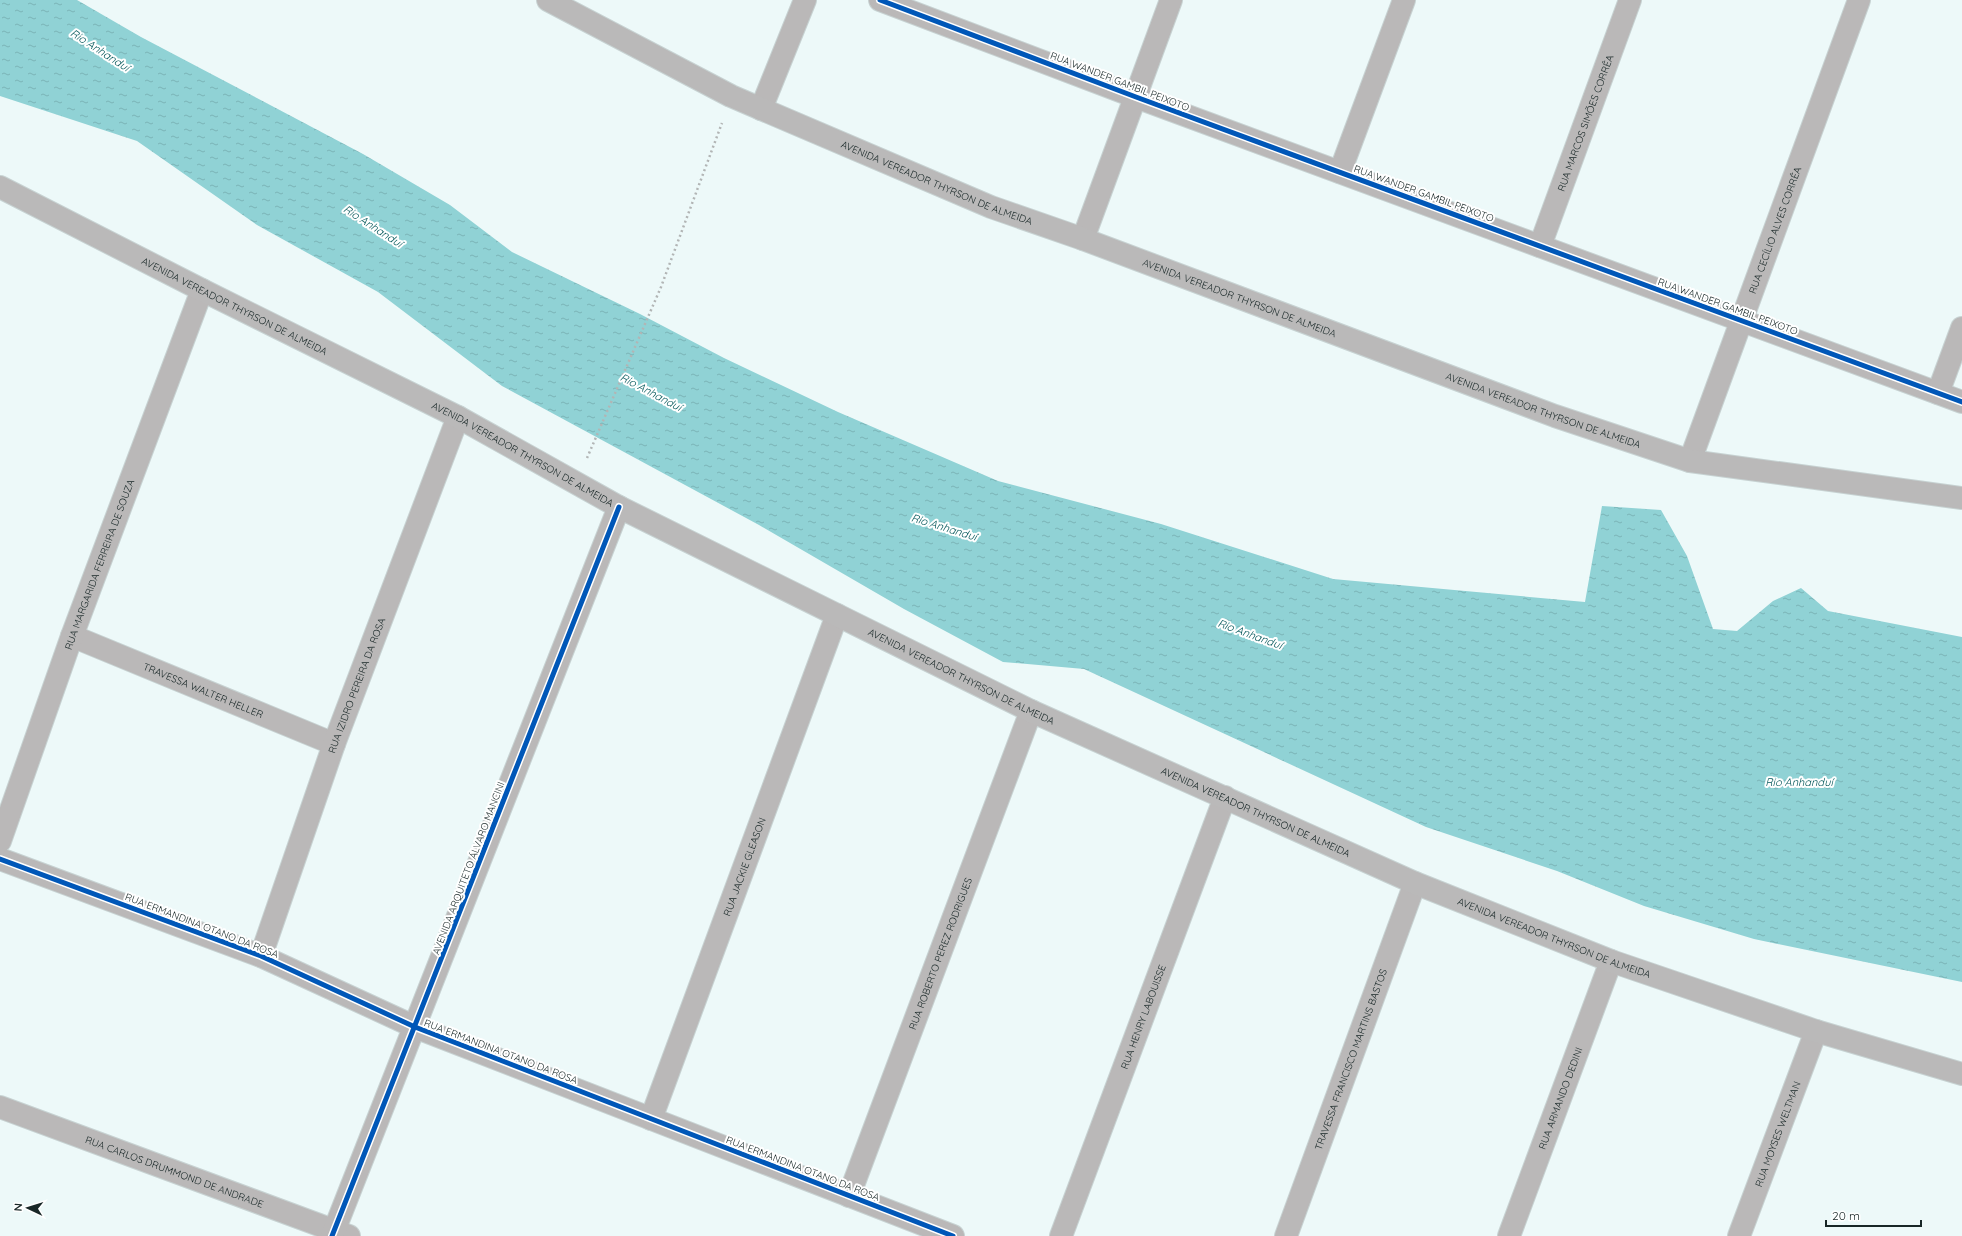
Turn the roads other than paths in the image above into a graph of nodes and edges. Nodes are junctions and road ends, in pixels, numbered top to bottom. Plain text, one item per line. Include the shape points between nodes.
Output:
1 (548, 0) edge
2 (806, 0) edge
3 (880, 0) edge
4 (1171, 0) edge
5 (1404, 0) edge
6 (1630, 0) edge
7 (1859, 0) edge
8 (1136, 96) junction
9 (761, 110) junction
10 (1340, 172) junction
11 (0, 187) edge
12 (1083, 239) junction
13 (1540, 246) junction
14 (202, 290) junction
15 (1742, 320) junction
16 (1962, 328) edge
17 (1938, 393) junction
18 (1962, 402) edge
19 (458, 417) junction
20 (1690, 461) junction
21 (1962, 498) edge
22 (619, 507) junction
23 (837, 616) junction
24 (72, 636) junction
25 (1031, 711) junction
26 (334, 744) junction
27 (1225, 798) junction
28 (0, 840) edge
29 (0, 859) edge
30 (1415, 883) junction
31 (261, 956) junction
32 (1611, 961) junction
33 (415, 1027) junction
34 (1816, 1031) junction
35 (1962, 1074) edge
36 (0, 1107) edge
37 (651, 1118) junction
38 (849, 1196) junction
39 (338, 1234) edge
40 (953, 1236) edge
41 (1061, 1236) edge
42 (1286, 1236) edge
43 (1509, 1236) edge
44 (1740, 1236) edge

1 - 9 main road, AVENIDA VEREADOR THYRSON DE ALMEIDA
2 - 9 street
3 - 8 street, RUA WANDER GAMBIL PEIXOTO
4 - 8 street
5 - 10 street
6 - 13 street, RUA MARCOS SIMÕES CORRÊA
7 - 15 street, RUA CECÍLIO ALVES CORRÊA
8 - 10 street, RUA WANDER GAMBIL PEIXOTO
8 - 12 street
9 - 12 main road, AVENIDA VEREADOR THYRSON DE ALMEIDA via 991,207
10 - 13 street, RUA WANDER GAMBIL PEIXOTO
11 - 14 main road, AVENIDA VEREADOR THYRSON DE ALMEIDA
12 - 20 main road, AVENIDA VEREADOR THYRSON DE ALMEIDA via 1555,416
13 - 15 street, RUA WANDER GAMBIL PEIXOTO
14 - 19 main road, AVENIDA VEREADOR THYRSON DE ALMEIDA
14 - 24 street, RUA MARGARIDA FERREIRA DE SOUZA
15 - 17 street, RUA WANDER GAMBIL PEIXOTO
15 - 20 street, RUA CECÍLIO ALVES CORRÊA
16 - 17 street
17 - 18 street, RUA WANDER GAMBIL PEIXOTO
19 - 22 main road, AVENIDA VEREADOR THYRSON DE ALMEIDA
19 - 26 street, RUA IZIDRO PEREIRA DA ROSA
20 - 21 main road, AVENIDA VEREADOR THYRSON DE ALMEIDA
22 - 23 main road, AVENIDA VEREADOR THYRSON DE ALMEIDA
22 - 33 street, AVENIDA ARQUITETO ÁLVARO MANCINI
23 - 25 main road, AVENIDA VEREADOR THYRSON DE ALMEIDA
23 - 37 street, RUA JACKIE GLEASON
24 - 26 street, TRAVESSA WALTER HELLER
24 - 28 street, RUA MARGARIDA FERREIRA DE SOUZA
25 - 27 main road, AVENIDA VEREADOR THYRSON DE ALMEIDA
25 - 38 street, RUA ROBERTO PEREZ RODRIGUES
26 - 31 street, RUA IZIDRO PEREIRA DA ROSA
27 - 30 main road, AVENIDA VEREADOR THYRSON DE ALMEIDA
27 - 41 street, RUA HENRY LABOUISSE
29 - 31 street, RUA ERMANDINA OTANO DA ROSA
30 - 32 main road, AVENIDA VEREADOR THYRSON DE ALMEIDA
30 - 42 street, TRAVESSA FRANCISCO MARTINS BASTOS
31 - 33 street, RUA ERMANDINA OTANO DA ROSA
32 - 34 main road, AVENIDA VEREADOR THYRSON DE ALMEIDA
32 - 43 street, RUA ARMANDO DEDINI
33 - 37 street, RUA ERMANDINA OTANO DA ROSA
33 - 39 street, AVENIDA ARQUITETO ÁLVARO MANCINI
34 - 35 main road, AVENIDA VEREADOR THYRSON DE ALMEIDA
34 - 44 street, RUA MOYSES WELTMAN
36 - 39 street, RUA CARLOS DRUMMOND DE ANDRADE
37 - 38 street, RUA ERMANDINA OTANO DA ROSA
38 - 40 street, RUA ERMANDINA OTANO DA ROSA

